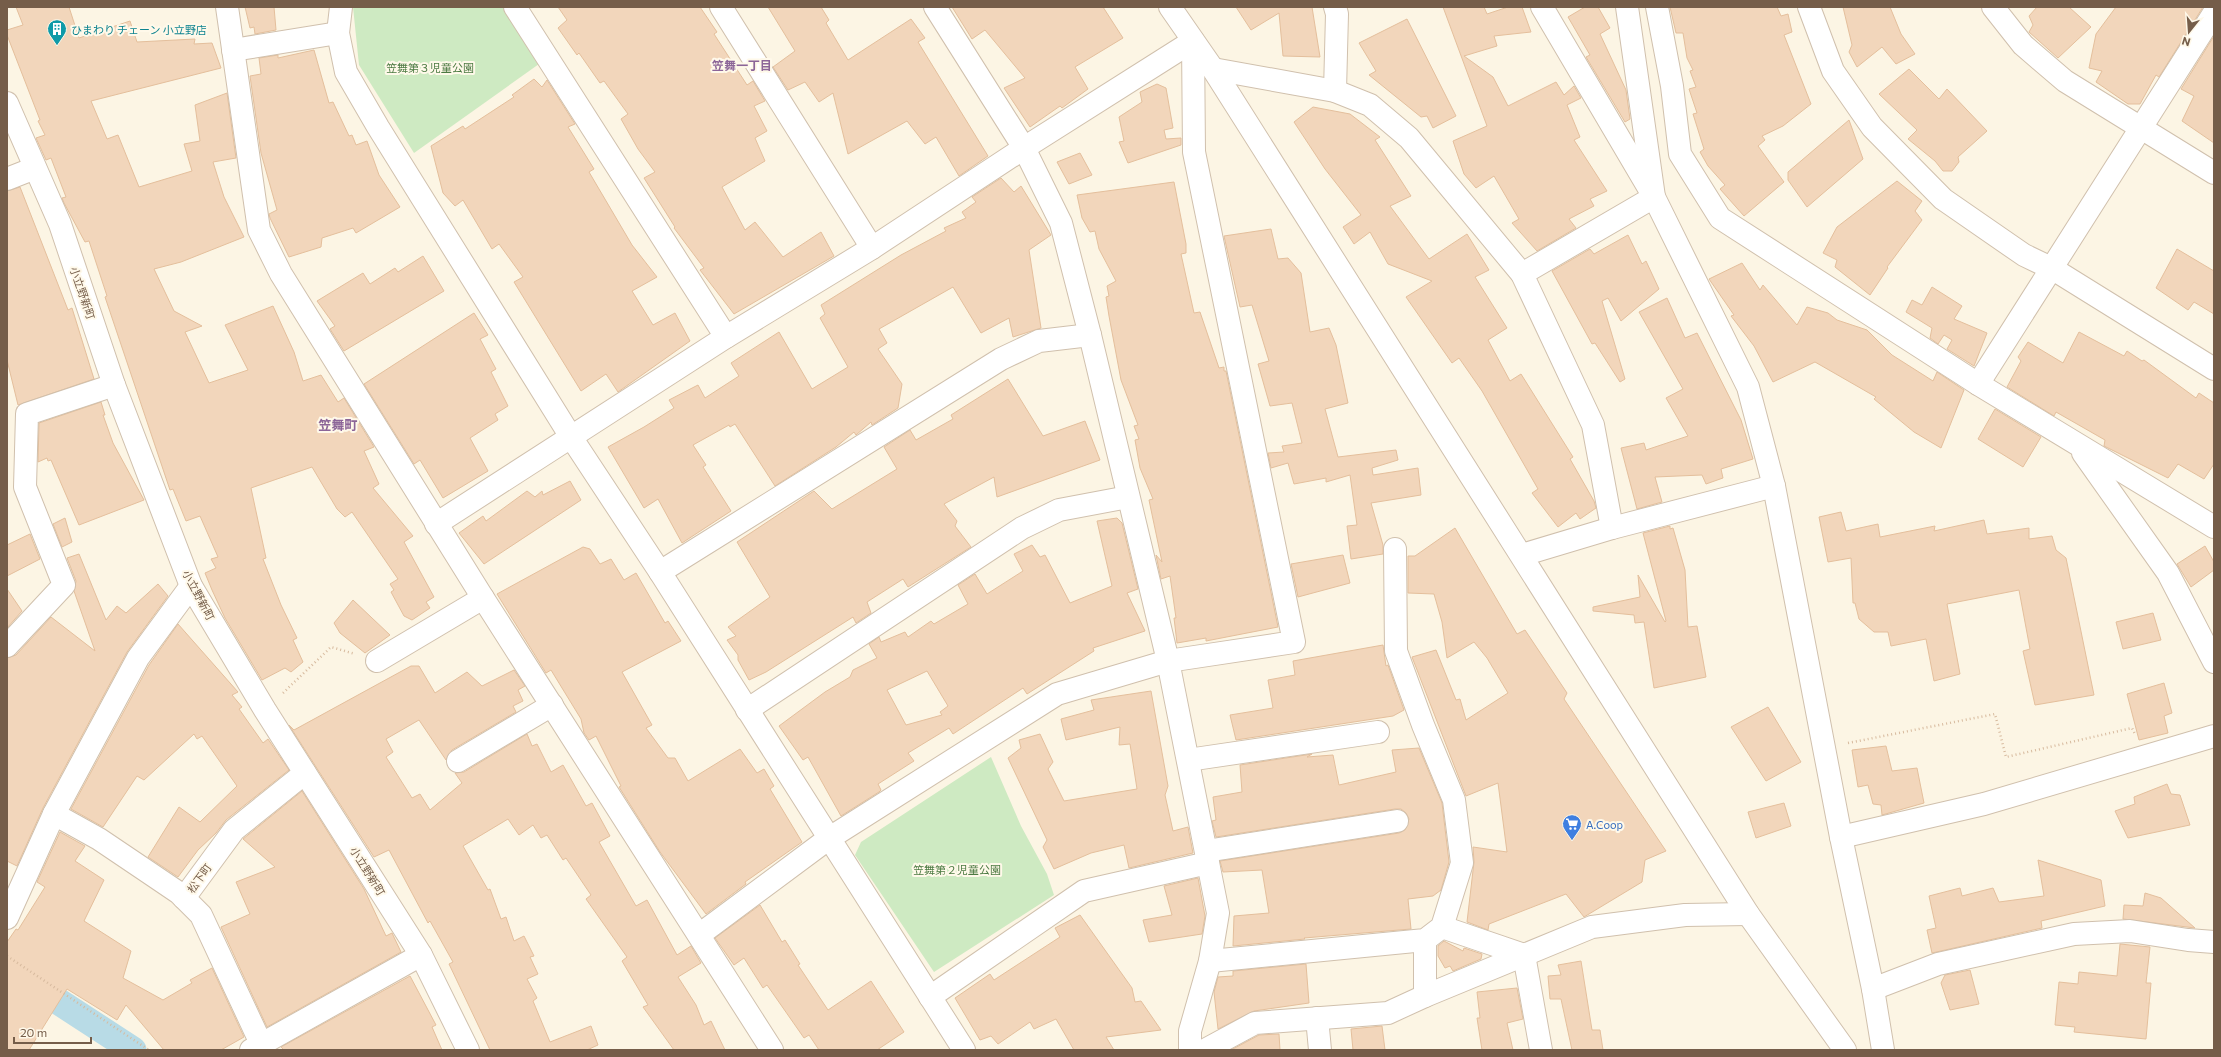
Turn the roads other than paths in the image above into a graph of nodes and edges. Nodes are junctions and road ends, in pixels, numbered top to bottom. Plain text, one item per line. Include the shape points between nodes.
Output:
1 (227, 7) edge
2 (341, 7) edge
3 (515, 7) edge
4 (721, 7) edge
5 (935, 7) edge
6 (1170, 7) edge
7 (1335, 7) edge
8 (1542, 7) edge
9 (1627, 7) edge
10 (1657, 7) edge
11 (1809, 7) edge
12 (1993, 7) edge
13 (2214, 13) edge
14 (338, 33) junction
15 (1193, 41) junction
16 (233, 50) junction
17 (1213, 69) junction
18 (1335, 91) junction
19 (7, 103) edge
20 (2141, 129) junction
21 (1024, 148) junction
22 (35, 168) junction
23 (2214, 173) edge
24 (7, 179) edge
25 (1654, 197) junction
26 (872, 248) junction
27 (2053, 268) junction
28 (1522, 274) junction
29 (1090, 335) junction
30 (726, 337) junction
31 (2214, 369) edge
32 (1978, 384) junction
33 (114, 385) junction
34 (571, 437) junction
35 (2078, 446) junction
36 (1774, 486) junction
37 (1128, 497) junction
38 (436, 524) junction
39 (2214, 527) edge
40 (1612, 528) junction
41 (1395, 549) dead end
42 (1522, 555) junction
43 (660, 572) junction
44 (191, 586) junction
45 (483, 598) junction
46 (7, 646) edge
47 (378, 661) road end
48 (1168, 661) junction
49 (2214, 662) edge
50 (552, 705) junction
51 (747, 710) junction
52 (1378, 732) dead end
53 (2214, 736) edge
54 (1188, 760) junction
55 (458, 761) dead end
56 (305, 773) junction
57 (54, 814) junction
58 (1397, 821) dead end
59 (1841, 837) junction
60 (828, 839) junction
61 (1207, 857) junction
62 (184, 898) junction
63 (1748, 914) junction
64 (7, 918) edge
65 (1434, 933) junction
66 (699, 935) junction
67 (2214, 942) edge
68 (421, 955) junction
69 (1524, 955) junction
70 (1210, 961) junction
71 (1873, 989) junction
72 (1425, 996) junction
73 (930, 997) junction
74 (1317, 1018) junction
75 (259, 1048) edge
76 (468, 1050) edge
77 (772, 1050) edge
78 (964, 1050) edge
79 (1190, 1050) edge
80 (1206, 1050) edge
81 (1320, 1050) edge
82 (1541, 1050) edge
83 (1845, 1050) edge
84 (1883, 1050) edge

1 - 16 street
2 - 14 street
3 - 30 street
4 - 26 street
5 - 21 street
6 - 15 street
7 - 18 street
8 - 25 street
9 - 25 street
10 - 32 street via 1672,86 1680,154 1720,218
11 - 27 street via 1833,70 1872,127 1943,199 2024,255
12 - 20 street via 2023,45 2065,80
13 - 20 street
14 - 16 street
14 - 34 street via 346,72
15 - 17 street
15 - 21 street
15 - 48 street via 1194,152 1294,642
16 - 38 street via 259,230 281,274
17 - 18 street
17 - 42 street
18 - 28 street via 1370,105 1409,138
19 - 22 street, 小立野新町
20 - 23 street
20 - 27 street
21 - 26 street
21 - 29 street via 1061,223
22 - 24 street
22 - 33 street, 小立野新町 via 60,224
25 - 28 street
25 - 36 street via 1748,387
26 - 30 street
27 - 31 street
27 - 32 street
28 - 40 street via 1593,425
29 - 37 street
29 - 43 street via 1039,341 1001,360
30 - 34 street
32 - 35 street
33 - 44 street, 小立野新町
33 - 46 street via 27,414 25,487 64,585
34 - 38 street
34 - 43 street
35 - 39 street
35 - 49 street via 2168,573
36 - 40 street
36 - 59 street
37 - 48 street
37 - 51 street via 1059,510 1022,528
38 - 45 street
40 - 42 street
41 - 65 street via 1396,652 1454,800 1462,863
42 - 63 street
43 - 51 street
44 - 56 street, 小立野新町
44 - 57 street via 138,658
45 - 47 street
45 - 50 street
48 - 54 street
48 - 60 street via 1057,694
50 - 55 street
50 - 66 street
51 - 60 street
52 - 54 street
53 - 59 street via 1984,804
54 - 61 street
56 - 62 street, 松下町 via 234,830
56 - 68 street, 小立野新町
57 - 62 street via 99,839
57 - 64 street
58 - 61 street
59 - 71 street
60 - 66 street
60 - 73 street
61 - 70 street via 1218,913
61 - 73 street via 1084,891
62 - 75 street, 松下町 via 201,915
63 - 69 street via 1685,915 1592,927
63 - 83 street
65 - 69 street
65 - 70 street
65 - 72 street
66 - 77 street
67 - 71 street via 2130,931 2074,934 1938,964
68 - 75 street
68 - 76 street, 小立野新町
69 - 72 street
69 - 82 street
70 - 79 street via 1190,1031
71 - 84 street
72 - 74 street via 1388,1013
73 - 78 street
74 - 80 street via 1255,1024
74 - 81 street

